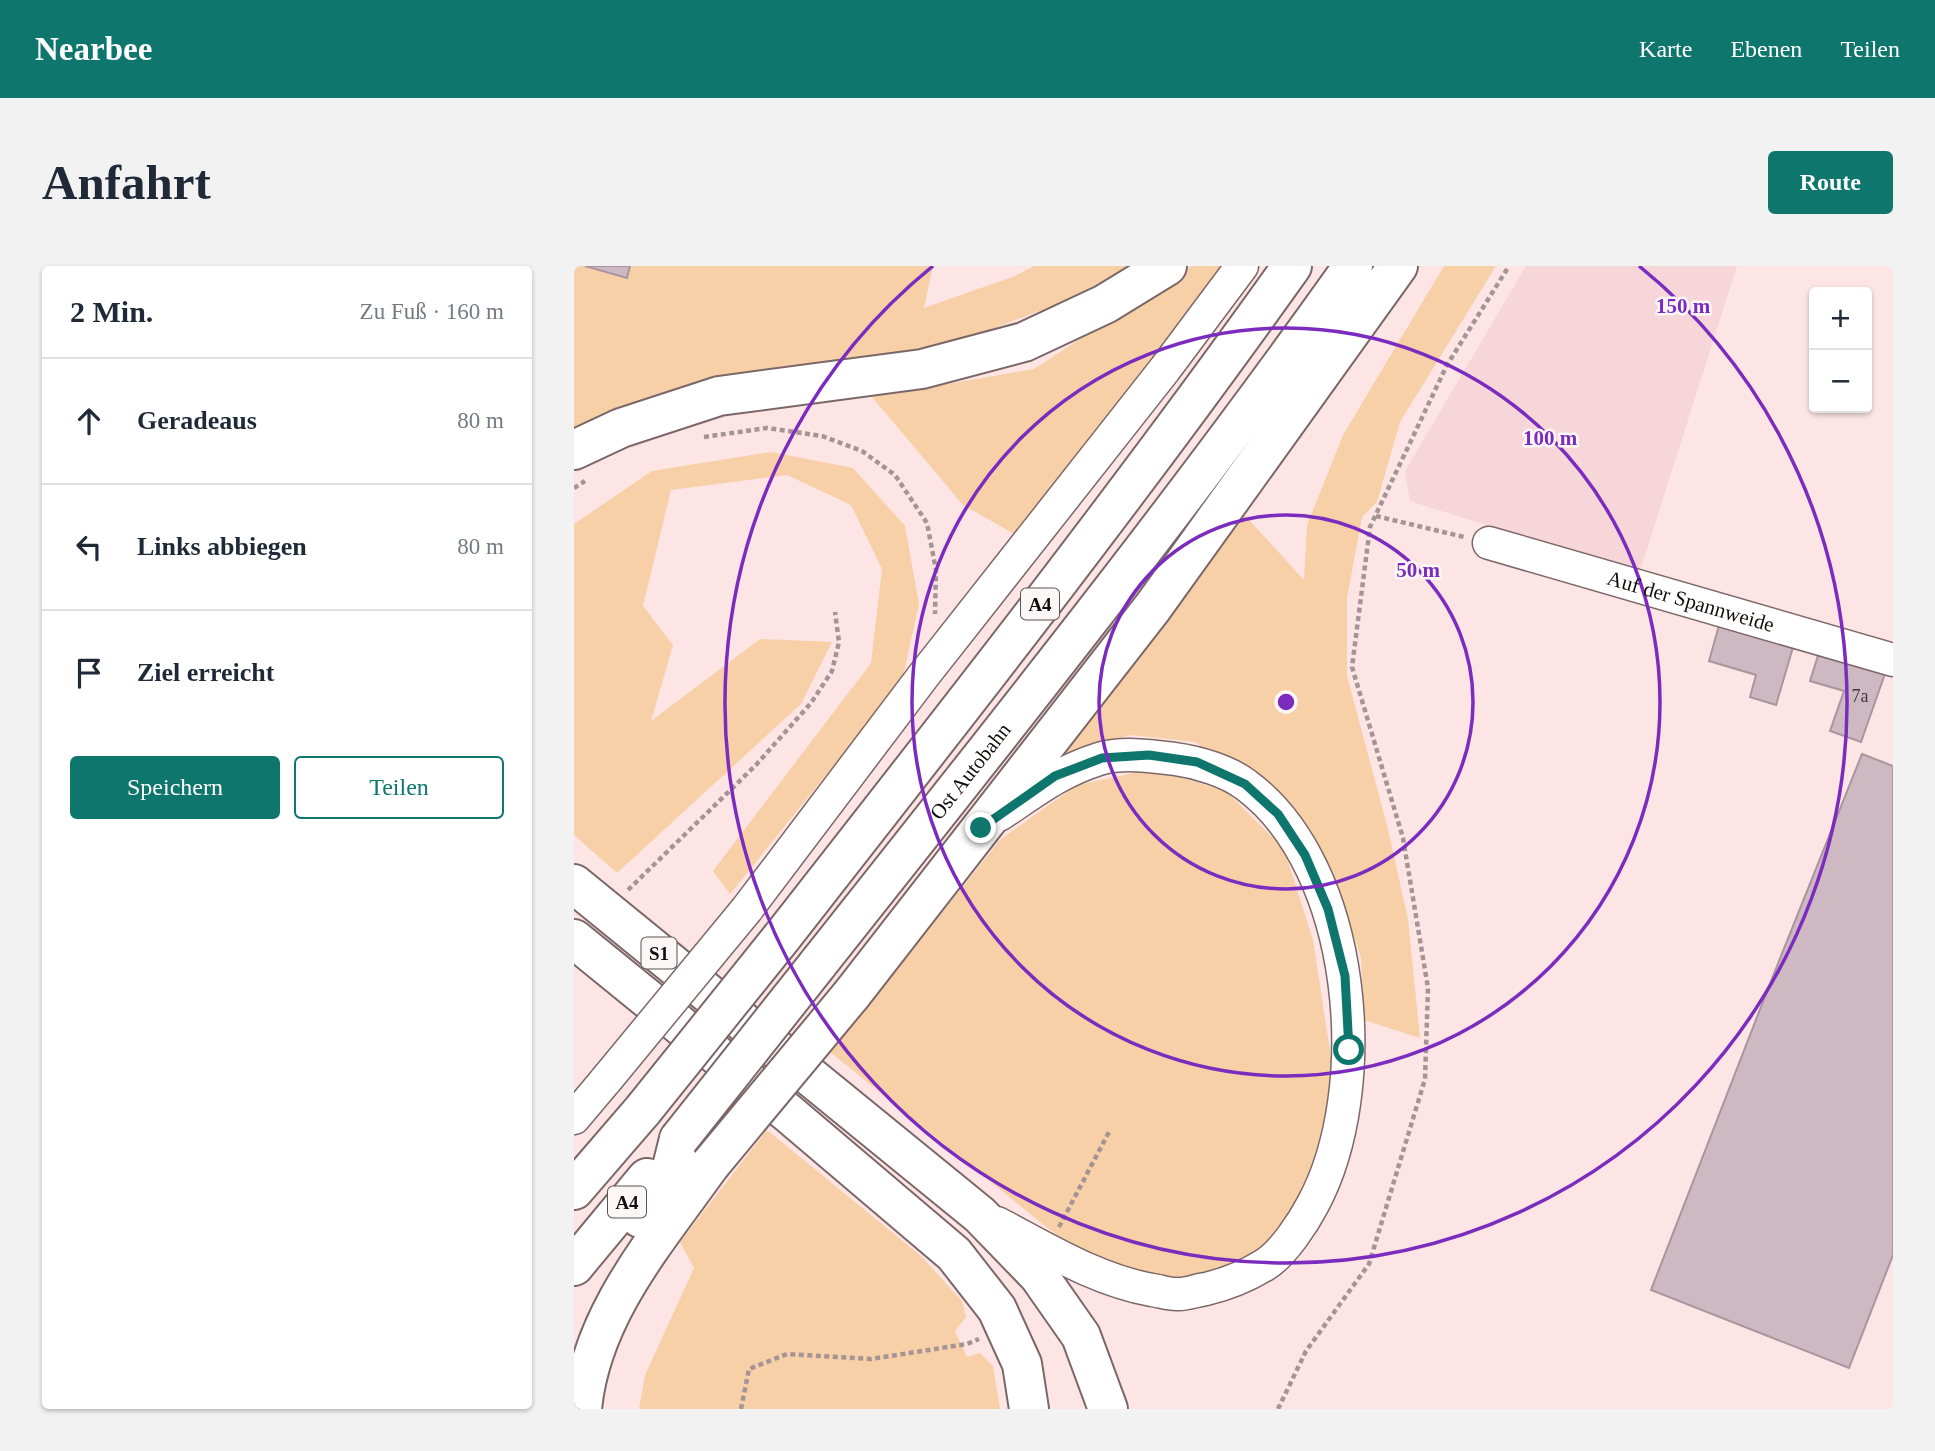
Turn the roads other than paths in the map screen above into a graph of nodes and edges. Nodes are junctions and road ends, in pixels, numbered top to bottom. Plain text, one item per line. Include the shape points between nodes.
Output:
1 (1167, 266) edge
2 (1242, 266) edge
3 (1292, 266) edge
4 (1353, 266) edge
5 (1398, 266) edge
6 (584, 463) edge
7 (1489, 543) road end
8 (1893, 660) edge
9 (981, 828) junction
10 (574, 884) edge
11 (574, 939) edge
12 (574, 1118) edge
13 (679, 1139) junction
14 (574, 1190) edge
15 (979, 1214) junction
16 (574, 1265) edge
17 (574, 1347) edge
18 (582, 1409) edge
19 (1028, 1409) edge
20 (1108, 1409) edge

1 - 6 highway via 1105,304 1024,342 922,369 719,396 621,428
2 - 12 street, bridge via 747,909
3 - 14 highway, A4, bridge via 1005,651 782,937
4 - 13 highway, Ost Autobahn / A4, bridge via 1136,560
5 - 9 highway via 1153,607
7 - 8 street, Auf der Spannweide
9 - 15 street via 1055,776 1102,758 1149,755 1197,762 1245,784 1278,814 1305,855 1328,909 1345,976 1349,1050 1343,1118 1327,1178 1302,1224 1268,1262 1226,1284 1178,1294 1115,1282
9 - 18 highway, bridge via 710,1165 623,1287 599,1339
10 - 15 highway, S1
11 - 19 highway, S1 via 954,1254 997,1309 1022,1364
13 - 16 highway, Ost Autobahn / A4
13 - 17 highway via 670,1175 602,1272
15 - 20 highway via 1038,1276 1081,1336

